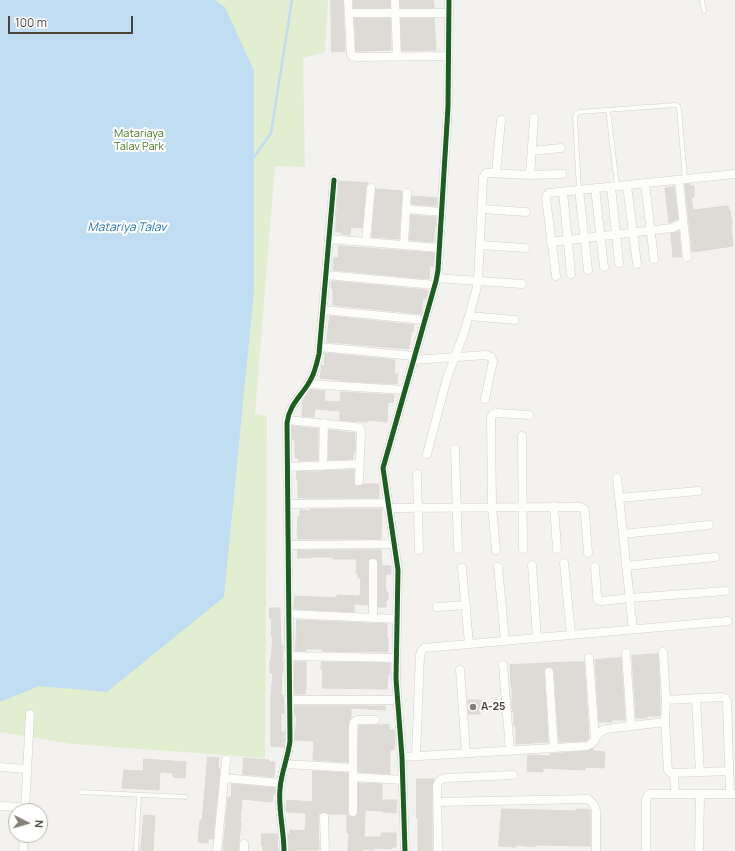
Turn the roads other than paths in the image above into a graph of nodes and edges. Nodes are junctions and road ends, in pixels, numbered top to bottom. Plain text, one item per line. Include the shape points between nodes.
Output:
1 (348, 0) edge
2 (395, 0) edge
3 (449, 0) edge
4 (702, 0) edge
5 (704, 11) dead end
6 (349, 13) junction
7 (395, 13) junction
8 (449, 13) junction
9 (448, 56) junction
10 (397, 57) junction
11 (608, 110) junction
12 (534, 118) dead end
13 (501, 120) dead end
14 (561, 148) dead end
15 (532, 151) junction
16 (496, 173) junction
17 (562, 174) dead end
18 (735, 174) edge
19 (530, 175) junction
20 (334, 180) dead end
21 (682, 180) junction
22 (645, 183) junction
23 (627, 185) junction
24 (614, 186) junction
25 (371, 188) dead end
26 (595, 188) junction
27 (579, 190) junction
28 (563, 192) junction
29 (407, 193) dead end
30 (406, 209) junction
31 (482, 209) junction
32 (441, 212) junction
33 (526, 212) dead end
34 (683, 223) junction
35 (650, 230) junction
36 (633, 232) junction
37 (616, 234) junction
38 (600, 236) junction
39 (329, 238) junction
40 (584, 238) junction
41 (568, 240) junction
42 (366, 242) junction
43 (551, 242) junction
44 (404, 245) junction
45 (480, 245) junction
46 (439, 248) junction
47 (525, 248) dead end
48 (687, 257) dead end
49 (654, 259) dead end
50 (619, 263) dead end
51 (637, 264) dead end
52 (604, 268) dead end
53 (588, 270) dead end
54 (571, 274) dead end
55 (326, 275) junction
56 (556, 276) dead end
57 (436, 281) junction
58 (478, 281) junction
59 (522, 284) dead end
60 (323, 310) junction
61 (469, 316) junction
62 (424, 320) junction
63 (515, 320) dead end
64 (320, 347) junction
65 (455, 357) junction
66 (414, 358) junction
67 (308, 384) junction
68 (404, 390) junction
69 (485, 398) dead end
70 (529, 415) dead end
71 (287, 420) junction
72 (324, 423) junction
73 (522, 436) dead end
74 (455, 449) dead end
75 (427, 454) dead end
76 (359, 464) junction
77 (322, 466) junction
78 (287, 467) junction
79 (416, 474) dead end
80 (617, 478) dead end
81 (359, 481) dead end
82 (698, 491) dead end
83 (619, 498) junction
84 (288, 504) junction
85 (388, 506) junction
86 (554, 506) junction
87 (492, 507) junction
88 (523, 507) junction
89 (418, 508) junction
90 (456, 508) junction
91 (709, 524) dead end
92 (623, 534) junction
93 (394, 544) junction
94 (288, 545) junction
95 (458, 549) dead end
96 (523, 549) dead end
97 (557, 549) dead end
98 (419, 550) dead end
99 (496, 550) dead end
100 (588, 552) dead end
101 (715, 557) dead end
102 (564, 562) dead end
103 (373, 563) dead end
104 (532, 565) dead end
105 (498, 566) dead end
106 (626, 566) junction
107 (595, 567) dead end
108 (462, 568) dead end
109 (725, 590) dead end
110 (630, 598) junction
111 (466, 605) junction
112 (437, 607) dead end
113 (288, 614) junction
114 (373, 618) junction
115 (397, 619) junction
116 (728, 621) dead end
117 (633, 629) junction
118 (571, 635) junction
119 (537, 638) junction
120 (505, 640) junction
121 (469, 644) junction
122 (663, 652) dead end
123 (626, 653) dead end
124 (288, 656) junction
125 (396, 658) junction
126 (589, 658) dead end
127 (504, 665) dead end
128 (460, 670) dead end
129 (549, 672) dead end
130 (696, 698) junction
131 (289, 700) junction
132 (397, 700) junction
133 (666, 700) junction
134 (30, 714) dead end
135 (375, 720) dead end
136 (665, 722) junction
137 (631, 726) junction
138 (595, 741) junction
139 (554, 748) junction
140 (510, 751) junction
141 (466, 753) junction
142 (416, 756) junction
143 (402, 757) junction
144 (226, 760) dead end
145 (285, 764) junction
146 (0, 767) edge
147 (353, 768) junction
148 (27, 769) junction
149 (729, 771) junction
150 (700, 772) junction
151 (674, 773) junction
152 (513, 775) dead end
153 (353, 777) junction
154 (224, 778) junction
155 (403, 780) junction
156 (280, 783) junction
157 (80, 792) dead end
158 (675, 793) junction
159 (700, 794) junction
160 (733, 794) edge
161 (139, 795) junction
162 (186, 797) dead end
163 (437, 802) junction
164 (25, 803) edge
165 (353, 812) dead end
166 (324, 817) dead end
167 (136, 851) edge
168 (217, 851) edge
169 (284, 851) edge
170 (325, 851) edge
171 (405, 851) edge
172 (438, 851) edge
173 (596, 851) edge
174 (646, 851) edge
175 (699, 851) edge

1 - 6 street
2 - 7 street
3 - 8 street
4 - 5 lane
6 - 7 street
6 - 10 street via 352,56
7 - 8 street
7 - 10 street
8 - 9 street
9 - 10 street
9 - 32 street via 448,107
11 - 21 lane via 678,106
11 - 24 lane
11 - 27 lane via 576,114
12 - 15 street
13 - 16 street
14 - 15 street
15 - 19 street
16 - 19 street
16 - 31 street via 486,173 484,178
17 - 19 street
18 - 21 street
20 - 39 street
21 - 22 street
21 - 34 street
22 - 23 street
22 - 35 street
23 - 24 street
23 - 36 street
24 - 26 street
24 - 37 street
25 - 42 street
26 - 27 street
26 - 38 street
27 - 28 street
27 - 40 street
28 - 41 street
28 - 43 street via 549,193 546,198
29 - 30 street
30 - 32 street
30 - 44 street
31 - 33 street
31 - 45 street
32 - 46 street
34 - 35 street via 672,228
34 - 48 street
35 - 36 street
35 - 49 street
36 - 37 street
36 - 51 street
37 - 38 street
37 - 50 street
38 - 40 street
38 - 52 street
39 - 42 street
39 - 55 street
40 - 41 street
40 - 53 street
41 - 43 street
41 - 54 street
42 - 44 street
43 - 56 street
44 - 46 street
45 - 47 street
45 - 58 street
46 - 57 street
55 - 57 street
55 - 60 street
57 - 58 street
57 - 62 street
58 - 59 street
58 - 61 street
60 - 62 street
60 - 64 street
61 - 63 street
61 - 65 street
62 - 66 street
64 - 66 street
64 - 67 street via 318,360
65 - 66 street
65 - 69 street via 491,357 493,361
65 - 75 street
66 - 68 street
67 - 68 street
67 - 71 street via 290,409
68 - 85 street via 383,468
70 - 87 street via 497,413 491,417
71 - 72 street
71 - 78 street
72 - 76 street via 360,428
72 - 77 street
73 - 88 street
74 - 90 street
76 - 77 street
76 - 81 street
77 - 78 street
78 - 84 street
79 - 89 street
80 - 83 street
82 - 83 street
83 - 92 street
84 - 85 street
84 - 94 street
85 - 89 street
85 - 93 street
86 - 88 street
86 - 97 street
86 - 100 street via 576,506 584,509
87 - 88 street
87 - 90 street
87 - 99 street
88 - 96 street
89 - 90 street
89 - 98 street
90 - 95 street
91 - 92 street
92 - 106 street
93 - 94 street
93 - 115 street via 398,570
94 - 113 street
101 - 106 street
102 - 118 street
103 - 114 street
104 - 119 street
105 - 120 street
106 - 110 street
107 - 110 street via 598,600
108 - 111 street
109 - 110 street
110 - 117 street
111 - 112 street
111 - 121 street
113 - 114 street
113 - 124 street
114 - 115 street
115 - 125 street
116 - 117 street
117 - 118 street
118 - 119 street
119 - 120 street
120 - 121 street
121 - 142 street via 427,647 421,652
122 - 133 street
123 - 137 street
124 - 125 street
124 - 131 street
125 - 132 street
126 - 138 street
127 - 140 street
128 - 141 street
129 - 139 street
130 - 133 street
130 - 149 street via 722,697 727,700
130 - 150 street
131 - 132 street
131 - 145 street via 290,741
132 - 143 street
133 - 136 street
134 - 148 street
135 - 147 street via 354,722
136 - 137 street
136 - 151 street via 668,768
137 - 138 street via 601,730
138 - 139 street via 587,746
139 - 140 street
140 - 141 street
141 - 142 street
142 - 143 street
143 - 155 street
144 - 154 street
145 - 147 street
145 - 156 street
146 - 148 street
147 - 153 street
148 - 164 street
149 - 150 street
149 - 160 street
150 - 151 street
151 - 158 street
152 - 163 street via 442,779 437,786
153 - 155 street
153 - 165 street
154 - 156 street
154 - 168 street
155 - 171 street
156 - 169 street via 279,807
157 - 161 lane
158 - 159 street
158 - 174 street via 652,793 647,796
159 - 160 street
159 - 175 street
161 - 162 lane
161 - 167 lane
163 - 172 street
163 - 173 street via 588,799 596,811
166 - 170 street

